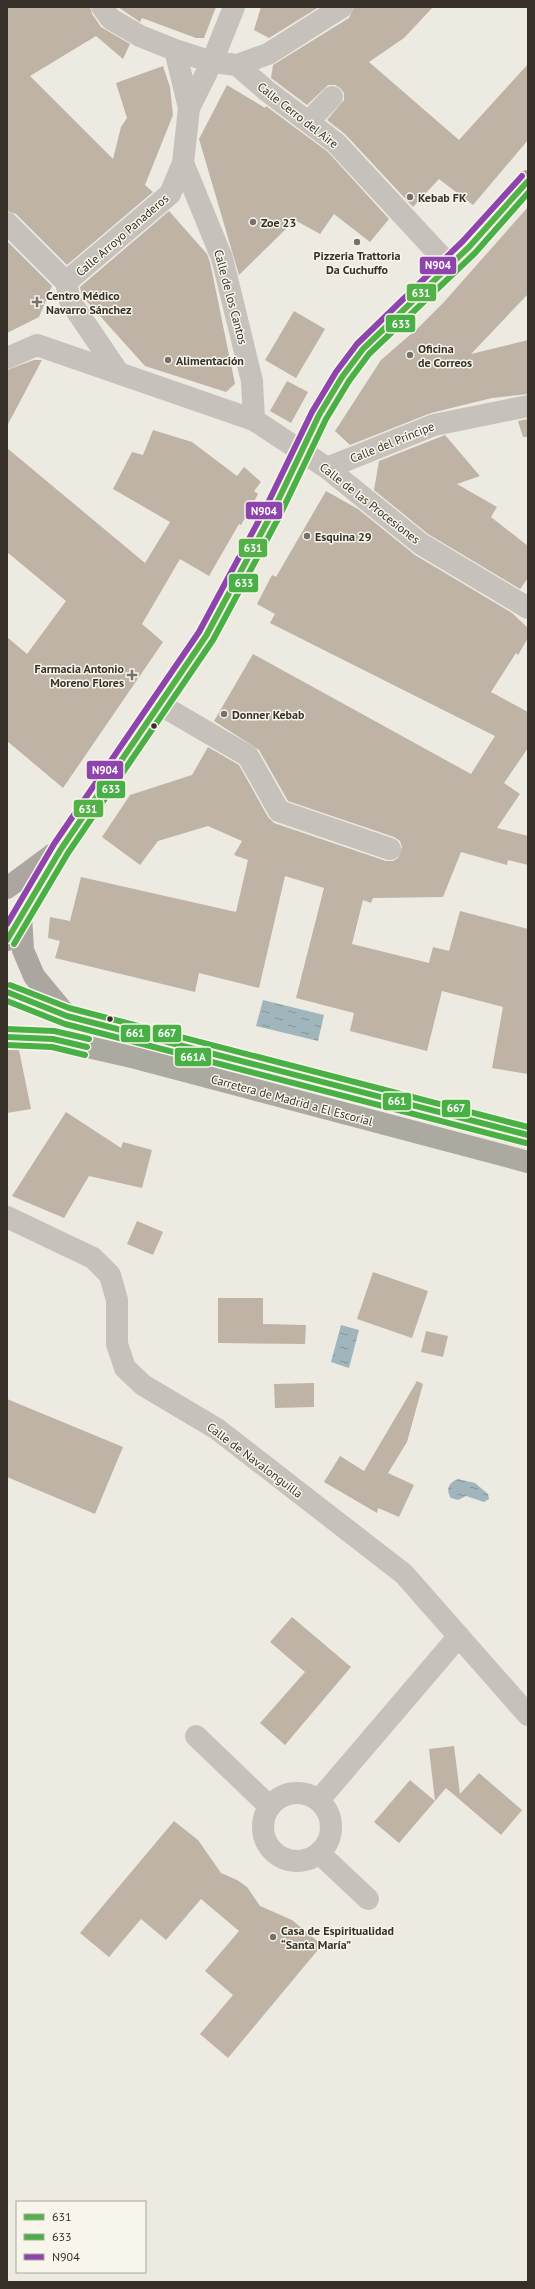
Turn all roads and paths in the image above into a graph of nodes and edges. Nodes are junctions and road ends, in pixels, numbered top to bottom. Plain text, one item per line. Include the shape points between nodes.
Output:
1 (234, 7) edge
2 (342, 7) edge
3 (107, 13) edge
4 (175, 50) junction
5 (212, 62) junction
6 (236, 65) junction
7 (332, 97) dead end
8 (189, 108) junction
9 (308, 122) junction
10 (183, 162) junction
11 (528, 182) edge
12 (7, 223) edge
13 (450, 266) junction
14 (66, 282) junction
15 (7, 358) edge
16 (118, 372) junction
17 (528, 406) edge
18 (254, 420) junction
19 (303, 451) junction
20 (327, 468) junction
21 (528, 608) edge
22 (159, 704) junction
23 (61, 848) junction
24 (390, 849) dead end
25 (7, 888) edge
26 (21, 916) junction
27 (7, 940) edge
28 (7, 992) edge
29 (67, 1016) junction
30 (7, 1037) edge
31 (528, 1135) edge
32 (528, 1162) edge
33 (7, 1217) edge
34 (459, 1636) junction
35 (528, 1715) edge
36 (196, 1736) dead end
37 (318, 1800) junction
38 (269, 1806) junction
39 (319, 1853) junction
40 (368, 1899) dead end

1 - 5 street, Calle de los Cantos
2 - 6 street via 268,54
3 - 4 street via 140,36
4 - 5 street
4 - 8 street, Calle de los Cantos
5 - 6 street
5 - 8 street, Calle de los Cantos
6 - 9 street, Calle Cerro del Aire
7 - 9 street
8 - 10 street, Calle de los Cantos
9 - 13 street, Calle Cerro del Aire via 336,143
10 - 14 street, Calle Arroyo Panaderos via 170,194
10 - 18 street, Calle de los Cantos via 222,258 252,381
11 - 13 main road
12 - 14 street
13 - 19 main road via 363,349 319,415
14 - 16 street via 70,301
15 - 16 street, Calle de las Procesiones via 37,345
16 - 18 street, Calle de las Procesiones
17 - 20 street, Calle del Príncipe via 434,424
18 - 19 street, Calle de las Procesiones
19 - 20 street, Calle de las Procesiones
19 - 22 main road via 206,636
20 - 21 street, Calle de las Procesiones via 421,544
22 - 23 main road
22 - 24 street via 248,756 278,811
23 - 25 main road
23 - 26 main road
26 - 27 main road
26 - 29 main road via 23,950 34,976
28 - 29 highway, Carretera de Madrid a El Escorial
29 - 31 highway, Carretera de Madrid a El Escorial
30 - 32 highway, Carretera de Madrid a El Escorial via 53,1039 136,1058
33 - 34 street, Calle de Navalonguilla via 93,1258 110,1275 117,1300 117,1344 125,1368 143,1385 217,1429 404,1574
34 - 35 street, Calle de Navalonguilla
34 - 37 street
36 - 38 street
37 - 38 street via 307,1794 293,1793 280,1797
37 - 39 street via 326,1809 330,1820 330,1833
38 - 39 street via 263,1819 262,1833 268,1846 278,1856 292,1861 306,1860
39 - 40 street

